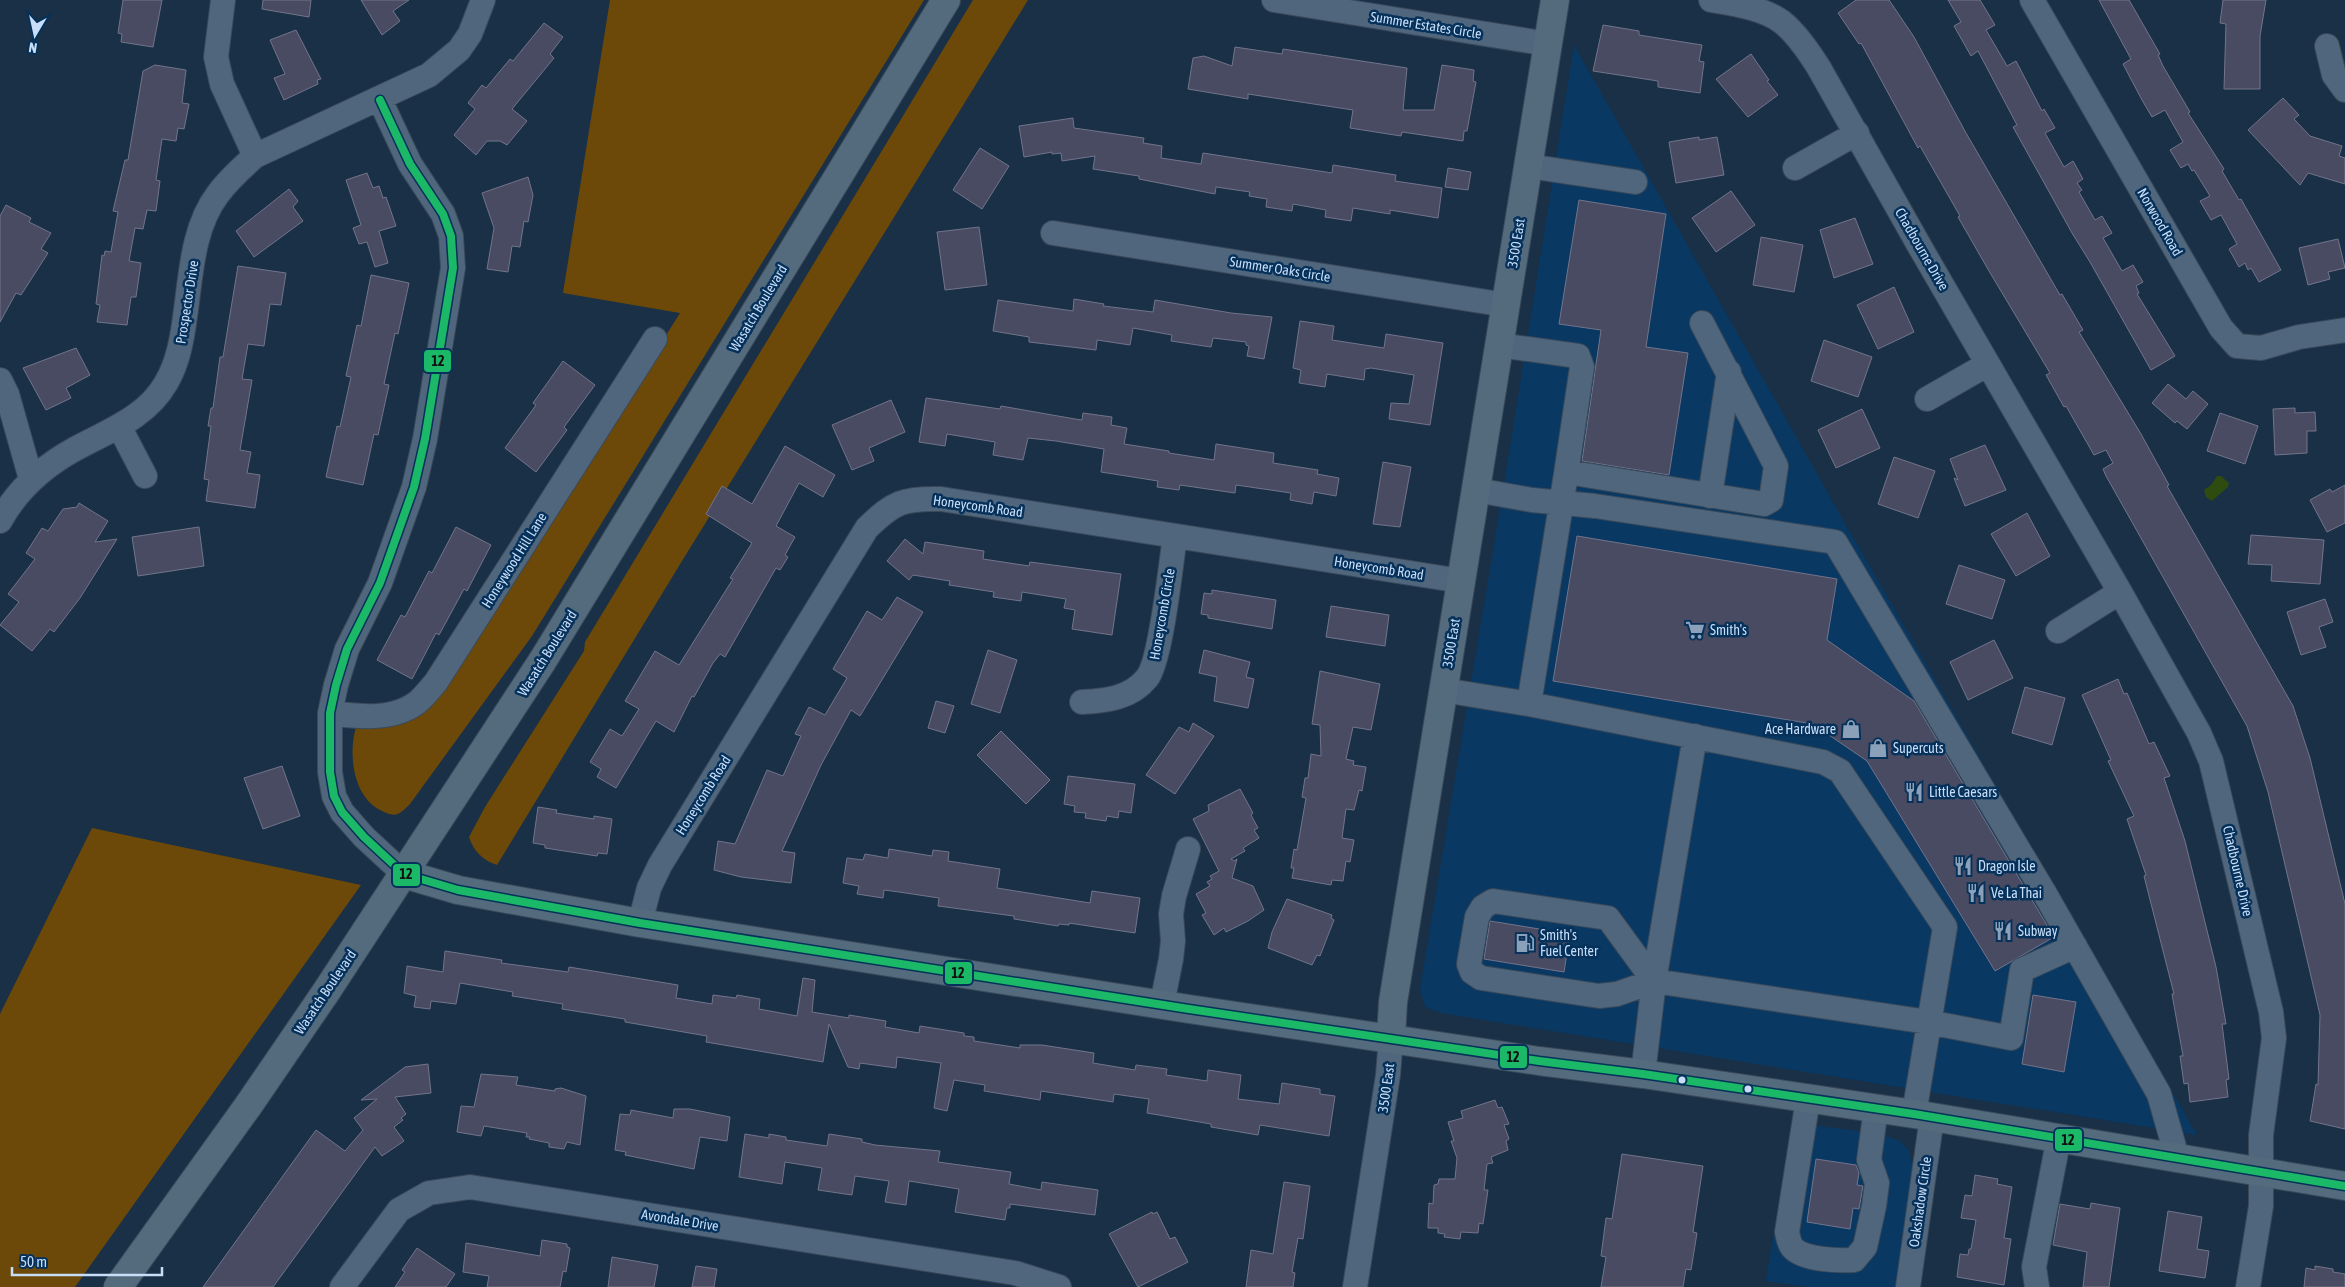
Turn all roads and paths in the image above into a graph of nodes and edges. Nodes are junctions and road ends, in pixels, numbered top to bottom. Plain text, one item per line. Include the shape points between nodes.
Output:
1 (223, 0) edge
2 (483, 0) edge
3 (946, 0) edge
4 (1555, 0) edge
5 (1711, 0) edge
6 (2032, 0) edge
7 (1284, 1) edge
8 (1548, 44) junction
9 (2327, 46) dead end
10 (2345, 90) edge
11 (380, 100) junction
12 (1857, 133) junction
13 (255, 156) junction
14 (1528, 166) junction
15 (1795, 168) dead end
16 (1635, 182) dead end
17 (1054, 233) dead end
18 (1506, 305) junction
19 (1702, 322) dead end
20 (2345, 330) edge
21 (655, 338) dead end
22 (1499, 345) junction
23 (1988, 364) junction
24 (1729, 372) junction
25 (0, 380) edge
26 (1927, 399) dead end
27 (119, 426) junction
28 (1566, 474) junction
29 (145, 476) dead end
30 (31, 479) junction
31 (1476, 490) junction
32 (1710, 496) junction
33 (1562, 503) junction
34 (0, 521) edge
35 (1175, 536) junction
36 (1461, 581) junction
37 (2120, 592) junction
38 (2058, 630) dead end
39 (1443, 690) junction
40 (1082, 702) dead end
41 (1529, 704) junction
42 (330, 714) junction
43 (1695, 736) junction
44 (1188, 849) dead end
45 (404, 874) junction
46 (640, 923) junction
47 (2075, 946) junction
48 (1654, 981) junction
49 (1162, 1004) junction
50 (1928, 1022) junction
51 (1391, 1038) junction
52 (1643, 1074) junction
53 (1808, 1099) junction
54 (1876, 1108) junction
55 (1923, 1115) junction
56 (2059, 1137) junction
57 (2177, 1157) junction
58 (2261, 1171) junction
59 (2345, 1186) edge
60 (118, 1287) edge
61 (342, 1287) edge
62 (1059, 1287) edge
63 (1355, 1287) edge
64 (1908, 1287) edge
65 (2036, 1287) edge
66 (2248, 1287) edge

1 - 13 street via 216,57 222,84
2 - 11 street, Prospector Drive via 470,34 459,50 429,75
3 - 45 main road, Wasatch Boulevard via 548,652
4 - 8 main road, 3500 East
5 - 12 street, Chadbourne Drive via 1758,11 1782,22 1803,44
6 - 20 street, Norwood Road via 2221,328 2237,346 2262,348 2300,337
7 - 8 street, Summer Estates Circle
8 - 14 main road, 3500 East
9 - 10 street via 2334,75
11 - 13 street, Prospector Drive
11 - 42 street via 410,164 443,214 451,236 452,268 425,439 414,486 380,583 347,649
12 - 15 street
12 - 23 street, Chadbourne Drive
13 - 27 street, Prospector Drive via 233,175 205,217 197,239 178,354 166,383 146,407
14 - 16 street
14 - 18 main road, 3500 East
17 - 18 street, Summer Oaks Circle
18 - 22 main road, 3500 East
19 - 24 street
21 - 42 street, Honeywood Hill Lane via 436,682 420,701 398,712 375,716
22 - 28 street via 1578,356 1582,367
22 - 31 main road, 3500 East
23 - 26 street
23 - 37 street, Chadbourne Drive
24 - 32 street
24 - 32 street via 1776,466 1771,500 1764,504
25 - 30 street
27 - 29 street
27 - 30 street, Prospector Drive via 74,450
28 - 32 street
28 - 33 street
30 - 34 street, Prospector Drive
31 - 33 street
31 - 36 main road, 3500 East
33 - 41 street
33 - 47 street via 1835,542
35 - 36 street, Honeycomb Road
35 - 40 street, Honeycomb Circle via 1157,656 1148,677 1133,691 1109,700
35 - 46 street, Honeycomb Road via 941,499 922,498 888,508 867,528 660,865 649,888
36 - 39 main road, 3500 East
37 - 38 street
37 - 58 street, Chadbourne Drive via 2212,761 2272,1012 2274,1038 2261,1135
39 - 41 street, Oakshadow Circle
39 - 51 main road, 3500 East via 1392,1002
41 - 43 street, Oakshadow Circle
42 - 45 street via 330,772 334,796 348,818
43 - 48 street
43 - 50 street, Oakshadow Circle via 1823,762 1840,771 1851,784 1945,927
44 - 49 street via 1174,896 1171,959
45 - 46 main road via 458,890
45 - 60 main road, Wasatch Boulevard via 248,1106
46 - 49 main road
47 - 50 street via 2022,970 2011,1038
47 - 57 street via 2159,1094
48 - 48 street via 1617,994 1599,996 1481,978 1472,972 1469,964 1477,917 1483,907 1493,901 1608,918
48 - 50 street
48 - 52 street
49 - 51 main road
50 - 55 street, Oakshadow Circle
51 - 52 main road
51 - 63 street, 3500 East
52 - 53 main road
53 - 54 main road
53 - 54 street via 1787,1232 1793,1248 1802,1255 1840,1261 1854,1260 1865,1247 1877,1184 1869,1160
54 - 55 main road
55 - 56 main road
55 - 64 street, Oakshadow Circle
56 - 57 main road
56 - 65 street via 2034,1267
57 - 58 main road
58 - 59 main road
58 - 66 street, Chadbourne Drive via 2261,1206
61 - 62 street, Avondale Drive via 399,1210 429,1193 470,1187 1015,1273

